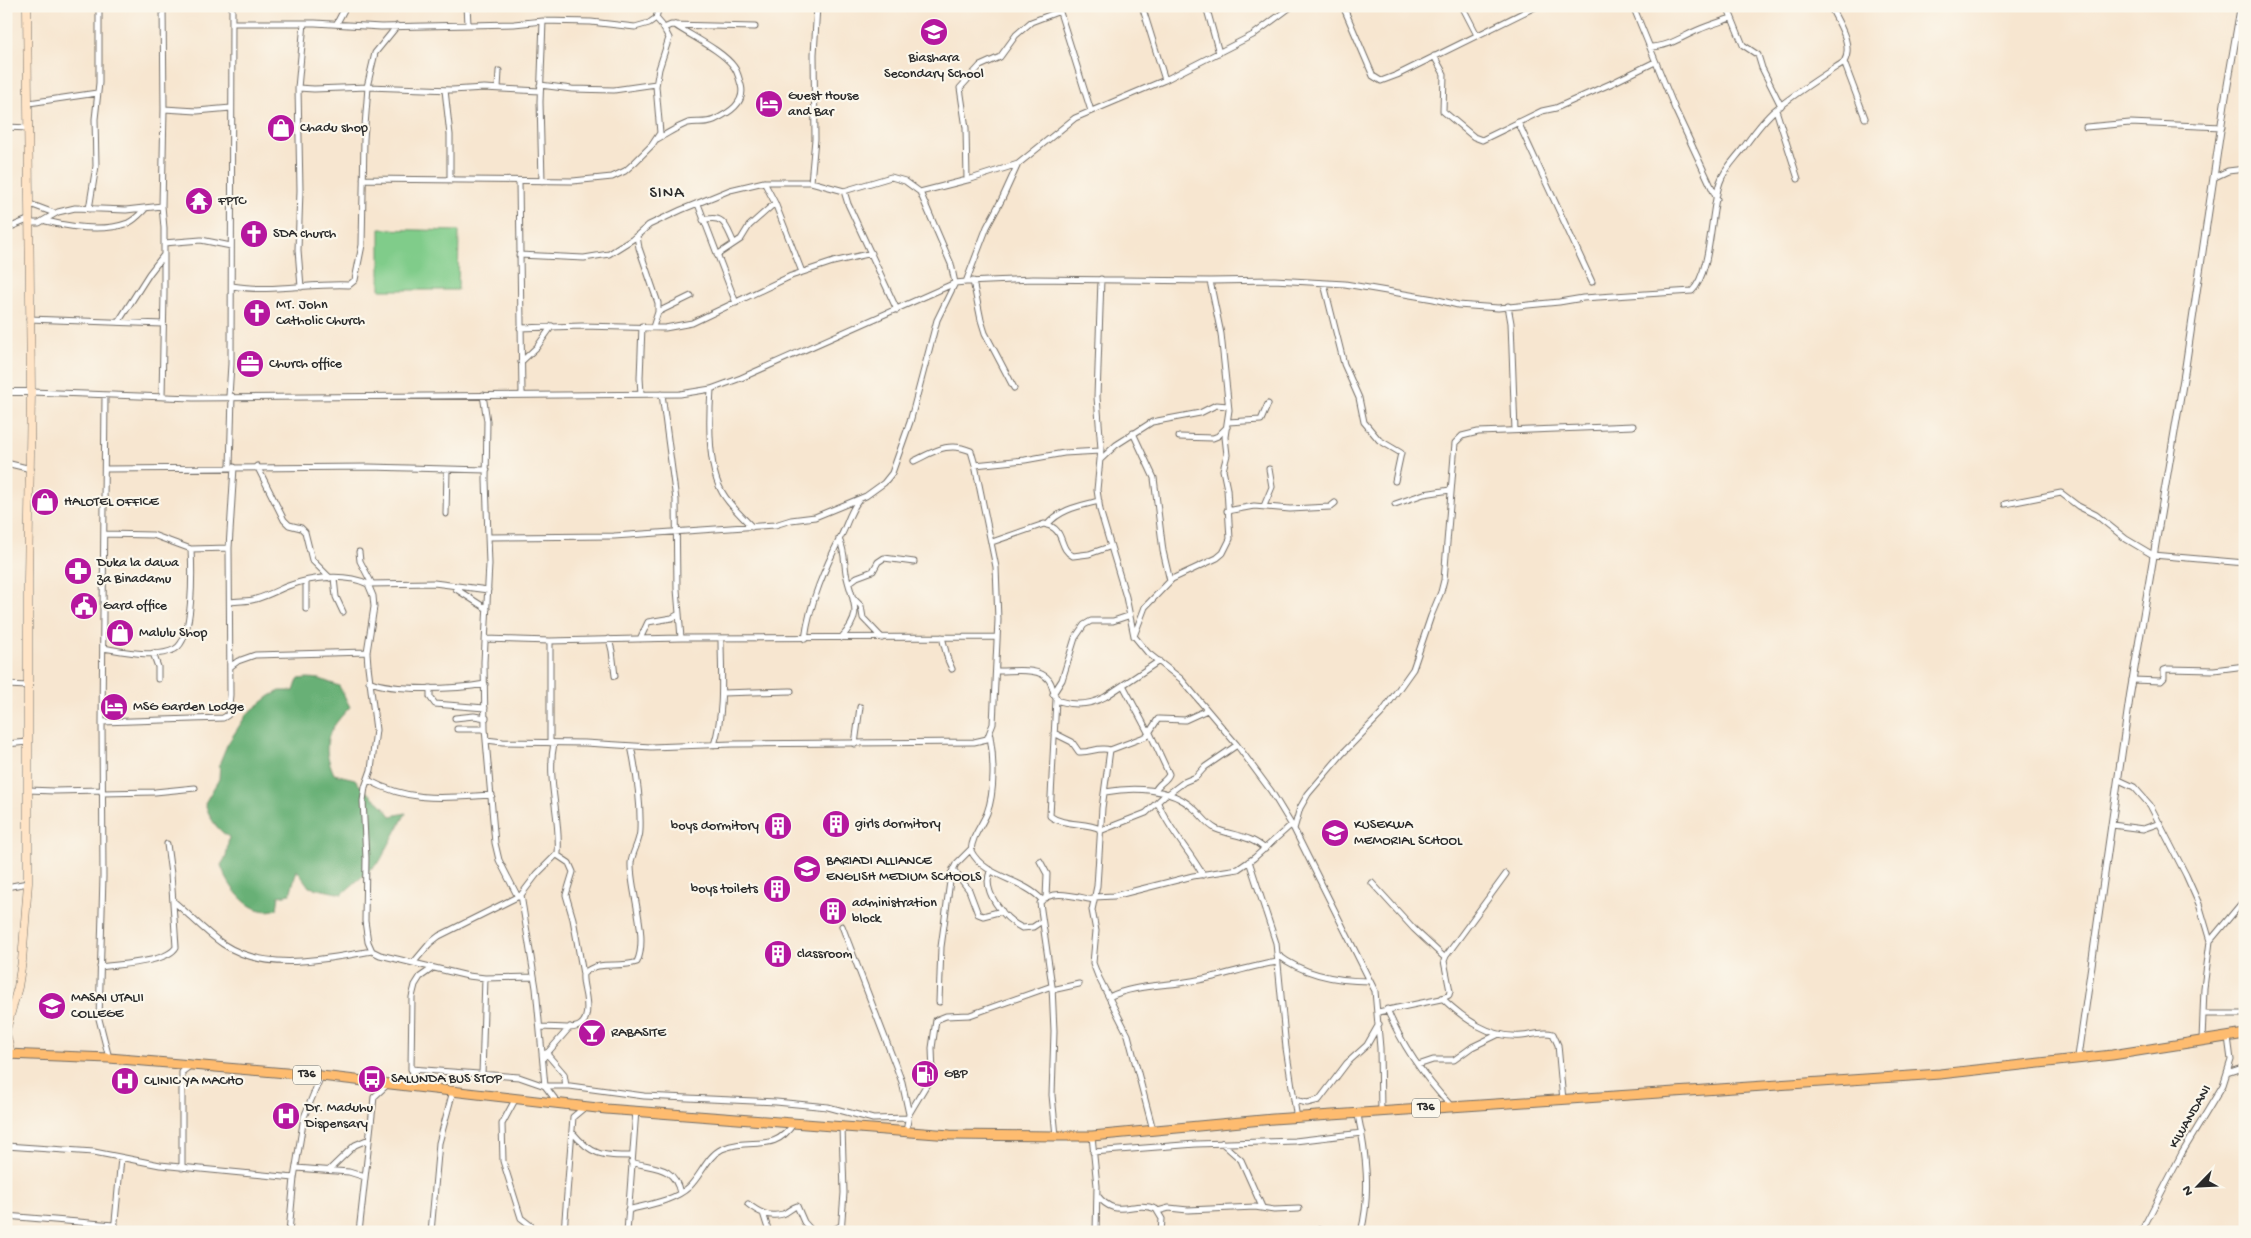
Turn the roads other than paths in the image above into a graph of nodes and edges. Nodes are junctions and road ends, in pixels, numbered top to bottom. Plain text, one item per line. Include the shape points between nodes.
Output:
1 (27, 6) edge
2 (99, 6) edge
3 (163, 6) edge
4 (232, 6) edge
5 (346, 6) edge
6 (467, 6) edge
7 (659, 6) edge
8 (817, 6) edge
9 (1142, 6) edge
10 (1206, 6) edge
11 (1292, 6) edge
12 (1343, 6) edge
13 (1462, 6) edge
14 (1537, 6) edge
15 (1633, 6) edge
16 (1727, 6) edge
17 (1830, 6) edge
18 (2241, 6) edge
19 (1059, 9) edge
20 (656, 18) junction
21 (1731, 18) junction
22 (543, 21) junction
23 (232, 23) junction
24 (304, 23) junction
25 (337, 23) junction
26 (468, 24) junction
27 (675, 25) junction
28 (398, 26) junction
29 (755, 27) dead end
30 (664, 28) junction
31 (1477, 35) junction
32 (1650, 47) junction
33 (1219, 52) junction
34 (1434, 56) junction
35 (1655, 62) junction
36 (1844, 62) junction
37 (499, 71) dead end
38 (1165, 80) junction
39 (656, 84) junction
40 (368, 87) junction
41 (298, 88) junction
42 (498, 88) junction
43 (540, 88) junction
44 (445, 90) junction
45 (97, 93) junction
46 (28, 102) junction
47 (1781, 106) junction
48 (231, 108) junction
49 (164, 109) junction
50 (1776, 110) junction
51 (1091, 111) junction
52 (1865, 118) dead end
53 (1518, 122) junction
54 (6, 127) edge
55 (2086, 127) dead end
56 (2222, 127) junction
57 (29, 128) junction
58 (656, 140) junction
59 (1018, 164) junction
60 (2245, 169) edge
61 (2215, 177) junction
62 (362, 179) junction
63 (1798, 179) dead end
64 (967, 180) junction
65 (450, 181) junction
66 (542, 181) junction
67 (519, 182) junction
68 (764, 182) junction
69 (811, 182) junction
70 (844, 191) junction
71 (920, 192) junction
72 (1717, 200) junction
73 (30, 204) junction
74 (698, 204) junction
75 (775, 204) junction
76 (162, 206) junction
77 (146, 208) junction
78 (89, 209) junction
79 (54, 213) junction
80 (46, 220) junction
81 (704, 220) junction
82 (30, 221) junction
83 (6, 228) edge
84 (637, 236) junction
85 (164, 243) junction
86 (734, 243) junction
87 (231, 246) junction
88 (872, 253) junction
89 (519, 255) junction
90 (717, 255) junction
91 (164, 256) junction
92 (802, 272) junction
93 (1101, 279) junction
94 (973, 281) junction
95 (966, 282) junction
96 (1210, 282) junction
97 (1592, 282) dead end
98 (955, 283) junction
99 (1324, 284) junction
100 (232, 286) junction
101 (301, 288) junction
102 (691, 296) dead end
103 (736, 303) junction
104 (1508, 306) junction
105 (897, 310) junction
106 (658, 312) junction
107 (30, 319) junction
108 (119, 321) junction
109 (163, 324) junction
110 (552, 326) junction
111 (642, 326) junction
112 (653, 327) junction
113 (520, 328) junction
114 (521, 362) junction
115 (1014, 388) dead end
116 (711, 389) junction
117 (6, 392) edge
118 (31, 392) junction
119 (104, 394) junction
120 (522, 394) junction
121 (641, 394) junction
122 (662, 394) junction
123 (483, 395) junction
124 (230, 396) junction
125 (162, 397) junction
126 (1268, 404) dead end
127 (1228, 406) junction
128 (1227, 424) junction
129 (1633, 426) dead end
130 (1515, 431) junction
131 (1133, 433) junction
132 (1179, 437) dead end
133 (1100, 451) junction
134 (914, 461) dead end
135 (1099, 461) junction
136 (6, 463) edge
137 (975, 465) junction
138 (257, 466) junction
139 (232, 467) junction
140 (31, 469) junction
141 (104, 469) junction
142 (1269, 469) dead end
143 (447, 470) junction
144 (487, 470) junction
145 (1395, 481) dead end
146 (1450, 490) junction
147 (861, 498) junction
148 (1099, 501) junction
149 (1336, 504) dead end
150 (1395, 504) dead end
151 (2005, 504) dead end
152 (1264, 506) junction
153 (1227, 511) junction
154 (446, 514) dead end
155 (1047, 525) junction
156 (752, 527) junction
157 (676, 532) junction
158 (104, 534) junction
159 (488, 537) junction
160 (839, 539) junction
161 (992, 542) junction
162 (1109, 547) junction
163 (229, 548) junction
164 (191, 549) junction
165 (359, 552) dead end
166 (2153, 555) junction
167 (914, 562) dead end
168 (2245, 563) edge
169 (332, 578) junction
170 (306, 581) junction
171 (1170, 581) junction
172 (849, 582) junction
173 (370, 584) junction
174 (452, 587) junction
175 (488, 590) junction
176 (855, 600) junction
177 (230, 602) junction
178 (306, 609) dead end
179 (487, 609) junction
180 (343, 612) dead end
181 (679, 614) junction
182 (1128, 616) junction
183 (1134, 636) junction
184 (942, 637) junction
185 (998, 637) junction
186 (681, 638) junction
187 (722, 638) junction
188 (841, 638) junction
189 (882, 638) junction
190 (486, 639) junction
191 (640, 639) junction
192 (805, 639) junction
193 (609, 640) junction
194 (550, 641) junction
195 (103, 648) junction
196 (367, 652) junction
197 (153, 653) junction
198 (1159, 660) junction
199 (2245, 666) edge
200 (230, 667) junction
201 (952, 669) dead end
202 (996, 671) junction
203 (615, 676) dead end
204 (158, 679) dead end
205 (2132, 680) junction
206 (369, 681) junction
207 (485, 684) junction
208 (6, 685) edge
209 (1123, 685) junction
210 (29, 686) junction
211 (430, 688) junction
212 (791, 692) dead end
213 (722, 693) junction
214 (1054, 696) junction
215 (486, 708) junction
216 (860, 708) dead end
217 (1207, 710) junction
218 (456, 718) dead end
219 (486, 718) junction
220 (102, 722) junction
221 (457, 729) dead end
222 (485, 729) junction
223 (1054, 733) junction
224 (1149, 734) junction
225 (990, 736) junction
226 (486, 740) junction
227 (28, 742) junction
228 (552, 743) junction
229 (6, 744) edge
230 (714, 744) junction
231 (855, 744) junction
232 (1236, 745) junction
233 (631, 746) junction
234 (1110, 750) junction
235 (368, 780) junction
236 (2119, 780) junction
237 (195, 788) dead end
238 (28, 790) junction
239 (102, 791) junction
240 (1155, 791) junction
241 (1105, 792) junction
242 (1167, 794) junction
243 (492, 795) junction
244 (1158, 803) junction
245 (2160, 823) junction
246 (2112, 825) junction
247 (1293, 827) junction
248 (1100, 830) junction
249 (167, 844) dead end
250 (971, 849) junction
251 (1265, 849) junction
252 (557, 855) junction
253 (1250, 861) junction
254 (1040, 862) dead end
255 (953, 869) junction
256 (991, 870) junction
257 (1506, 874) dead end
258 (1203, 875) junction
259 (28, 883) junction
260 (1372, 883) dead end
261 (6, 887) edge
262 (519, 896) junction
263 (1044, 899) junction
264 (1094, 899) junction
265 (2245, 899) edge
266 (174, 901) junction
267 (1002, 911) junction
268 (1042, 921) junction
269 (842, 926) dead end
270 (2210, 940) junction
271 (372, 950) junction
272 (1278, 955) junction
273 (1445, 958) junction
274 (414, 962) junction
275 (1278, 962) junction
276 (100, 967) junction
277 (433, 968) junction
278 (583, 974) junction
279 (534, 977) junction
280 (485, 978) junction
281 (1370, 981) junction
282 (1080, 984) dead end
283 (1052, 988) junction
284 (1108, 997) junction
285 (1442, 998) junction
286 (939, 1002) dead end
287 (1387, 1009) junction
288 (1378, 1012) junction
289 (2204, 1014) junction
290 (2245, 1014) edge
291 (1379, 1024) junction
292 (540, 1026) junction
293 (570, 1027) junction
294 (6, 1031) edge
295 (1497, 1034) junction
296 (2245, 1034) edge
297 (2228, 1037) junction
298 (2202, 1041) junction
299 (9, 1054) edge
300 (545, 1055) junction
301 (109, 1058) junction
302 (2078, 1060) junction
303 (193, 1065) junction
304 (1418, 1065) junction
305 (2245, 1067) edge
306 (411, 1069) junction
307 (2227, 1073) junction
308 (482, 1075) junction
309 (321, 1076) junction
310 (387, 1085) junction
311 (545, 1086) junction
312 (566, 1086) junction
313 (421, 1087) junction
314 (453, 1090) junction
315 (516, 1098) junction
316 (1294, 1100) junction
317 (1563, 1100) junction
318 (558, 1103) junction
319 (586, 1106) junction
320 (1451, 1106) junction
321 (636, 1110) junction
322 (1381, 1112) junction
323 (1358, 1115) junction
324 (908, 1116) junction
325 (1297, 1119) junction
326 (795, 1123) junction
327 (842, 1127) junction
328 (1153, 1130) junction
329 (572, 1132) junction
330 (906, 1132) junction
331 (1362, 1133) junction
332 (1056, 1136) junction
333 (1092, 1136) junction
334 (369, 1139) junction
335 (1222, 1144) junction
336 (6, 1146) edge
337 (1093, 1152) junction
338 (121, 1158) junction
339 (632, 1159) junction
340 (182, 1168) junction
341 (296, 1168) junction
342 (329, 1170) junction
343 (365, 1177) junction
344 (294, 1178) junction
345 (680, 1193) junction
346 (1097, 1195) junction
347 (748, 1204) dead end
348 (1262, 1207) junction
349 (628, 1210) junction
350 (1299, 1210) dead end
351 (1158, 1211) junction
352 (763, 1214) junction
353 (6, 1216) edge
354 (114, 1225) junction
355 (842, 1225) junction
356 (626, 1231) edge
357 (114, 1232) edge
358 (289, 1232) edge
359 (359, 1232) edge
360 (431, 1232) edge
361 (539, 1232) edge
362 (564, 1232) edge
363 (769, 1232) edge
364 (813, 1232) edge
365 (830, 1232) edge
366 (842, 1232) edge
367 (1096, 1232) edge
368 (1161, 1232) edge
369 (1362, 1232) edge
370 (2141, 1232) edge

1 - 46 main road
2 - 45 street
3 - 49 street
4 - 23 street
5 - 25 street
6 - 26 street
7 - 20 street
8 - 69 street via 815,139
9 - 38 street
10 - 33 street
11 - 33 street via 1253,35
12 - 34 street via 1377,79 1385,80
13 - 31 street
14 - 31 street
15 - 32 street
16 - 21 street
17 - 36 street via 1848,50
18 - 56 street
19 - 51 street
19 - 64 street via 1031,22 1016,35 1000,57 980,66 960,88 966,128
20 - 22 street via 635,27
20 - 30 street
21 - 32 street via 1659,47
21 - 47 street via 1743,45 1758,55
22 - 26 street
22 - 43 street
23 - 24 street
23 - 48 street
24 - 25 street
24 - 41 street
25 - 28 street
26 - 28 street
27 - 29 street
27 - 30 street
27 - 58 street via 734,66 742,96 735,107 716,120 686,124
28 - 40 street via 375,53
30 - 39 street via 668,44
31 - 34 street
32 - 35 street
33 - 38 street
34 - 53 street via 1444,74 1443,111 1455,123 1482,140
35 - 53 street
35 - 72 street
36 - 47 street
36 - 52 street
37 - 42 street
38 - 51 street
39 - 43 street via 614,90
39 - 58 street via 660,132
40 - 41 street
40 - 44 street
40 - 62 street
41 - 101 street
42 - 43 street
42 - 44 street
43 - 66 street
44 - 65 street via 451,140
45 - 46 street
45 - 78 street via 96,166
46 - 57 main road
47 - 50 street
48 - 49 street
48 - 87 street
49 - 76 street
50 - 63 street
50 - 72 street via 1728,167 1720,182
51 - 59 street via 1075,118
53 - 97 street
54 - 57 street
55 - 56 street via 2124,123
56 - 61 street
57 - 73 main road
58 - 66 street via 634,163 612,176
59 - 64 street
59 - 95 street via 986,227
60 - 61 street
61 - 166 street
62 - 65 street
62 - 101 street via 362,246 355,280 349,285
64 - 71 street
65 - 67 street
66 - 67 street
67 - 89 street
68 - 69 street
68 - 74 street via 730,190
68 - 75 street
69 - 70 street
70 - 71 street via 891,176
70 - 88 street
71 - 98 street via 951,264
72 - 104 street via 1704,274 1692,291
73 - 79 street
73 - 82 main road
74 - 81 street
74 - 84 street via 649,225
75 - 86 street
75 - 92 street
76 - 77 street
76 - 85 street
77 - 78 street
77 - 80 street via 129,222 111,226 70,225
78 - 79 street via 75,208
79 - 80 street
80 - 82 street via 39,224
81 - 86 street via 715,217 724,222
81 - 90 street
82 - 83 street
82 - 107 main road
84 - 89 street via 609,254 598,257
84 - 106 street
85 - 87 street via 202,240
85 - 91 street
86 - 90 street
87 - 100 street
88 - 92 street
88 - 105 street
89 - 113 street
90 - 103 street
91 - 108 street
91 - 109 street
92 - 103 street
93 - 94 street
93 - 96 street
93 - 133 street via 1096,397
94 - 95 street
94 - 115 street via 985,332
95 - 98 street
96 - 99 street via 1274,280
96 - 127 street via 1221,334
98 - 105 street
98 - 147 street via 938,320 910,422 892,473 884,483
99 - 104 street via 1345,284 1458,305
99 - 145 street via 1344,364 1359,398 1364,422 1379,440 1400,453
100 - 101 street
100 - 124 street
102 - 106 street
103 - 112 street via 692,323
104 - 130 street
105 - 116 street
106 - 112 street
107 - 108 street
107 - 118 main road
108 - 109 street
109 - 125 street
110 - 111 street
110 - 113 street
110 - 114 street
111 - 112 street
111 - 121 street
113 - 114 street
114 - 120 street
116 - 122 street
116 - 156 street via 712,459 716,476 729,503
117 - 118 street
118 - 119 street
118 - 140 main road
119 - 125 street
119 - 141 street
120 - 121 street
120 - 123 street
121 - 122 street
122 - 157 street via 676,492
123 - 124 street
123 - 144 street via 487,421
124 - 125 street
124 - 139 street
126 - 128 street via 1261,420
127 - 128 street
127 - 131 street via 1216,405 1200,413 1161,419
128 - 132 street via 1213,438
128 - 153 street via 1227,455 1223,470
129 - 130 street
130 - 146 street via 1478,432 1458,438 1453,451
131 - 135 street
131 - 171 street via 1154,478
133 - 135 street
133 - 137 street
134 - 137 street via 942,448 958,446 972,451
135 - 148 street
136 - 140 street
137 - 161 street
138 - 139 street
138 - 143 street
138 - 169 street via 284,520 288,525 301,528 312,560
139 - 141 street
139 - 163 street
140 - 210 main road
141 - 158 street
142 - 152 street via 1273,483
143 - 144 street
143 - 154 street
144 - 159 street
146 - 150 street via 1429,492
146 - 247 street via 1442,592 1413,670 1382,714 1308,794
147 - 156 street via 814,518
147 - 160 street via 851,510
148 - 155 street via 1058,514
148 - 162 street
149 - 152 street via 1295,509
151 - 166 street via 2061,493
152 - 153 street
153 - 171 street via 1230,539 1222,552 1208,563
155 - 161 street
155 - 162 street via 1058,530 1065,549 1073,556
156 - 157 street
157 - 159 street
157 - 181 street
158 - 164 street via 153,534
158 - 195 street
159 - 175 street
160 - 172 street
160 - 192 street via 815,595
161 - 185 street
162 - 182 street via 1126,597
163 - 164 street
163 - 177 street
164 - 197 street via 190,610 184,640 175,650
165 - 173 street
166 - 168 street
166 - 205 street
167 - 172 street via 884,558 873,572
169 - 170 street
169 - 173 street
169 - 180 street
170 - 177 street via 256,600
170 - 178 street
171 - 183 street via 1145,607
172 - 176 street
173 - 174 street via 434,583
173 - 196 street via 374,607
174 - 175 street
174 - 179 street
175 - 179 street
176 - 188 street via 854,621
176 - 189 street via 861,606 865,620
177 - 200 street
179 - 190 street
181 - 186 street
181 - 191 street via 648,622
182 - 183 street
182 - 214 street via 1113,621 1091,621 1084,625 1075,638
183 - 198 street via 1141,647
184 - 185 street
184 - 189 street
184 - 201 street
185 - 202 street
186 - 187 street
186 - 191 street
187 - 192 street
187 - 213 street
188 - 189 street
188 - 192 street
190 - 194 street
190 - 207 street
191 - 193 street
193 - 194 street
193 - 203 street
194 - 228 street
195 - 197 street
195 - 220 street
196 - 200 street via 255,655
196 - 206 street
197 - 204 street
198 - 209 street
198 - 217 street via 1181,679
199 - 205 street via 2164,670 2161,681
200 - 220 street via 226,717
202 - 214 street via 1046,676
202 - 225 street
205 - 236 street
206 - 211 street via 381,686
206 - 235 street via 376,730
207 - 211 street
207 - 215 street
208 - 210 street
209 - 214 street via 1095,702 1075,704 1059,701
209 - 224 street
210 - 227 main road
211 - 215 street via 430,697 436,704
212 - 213 street
213 - 230 street via 720,723
214 - 223 street
215 - 219 street
216 - 231 street
217 - 224 street via 1185,720 1158,719
217 - 232 street
218 - 219 street
219 - 222 street
220 - 239 street
221 - 222 street
222 - 226 street
223 - 234 street via 1072,742 1079,752
223 - 248 street via 1050,816
224 - 234 street
224 - 240 street via 1169,774
225 - 231 street via 974,742
225 - 250 street via 993,752 988,812
226 - 228 street
226 - 243 street
227 - 229 street
227 - 238 main road
228 - 233 street
228 - 252 street
230 - 231 street
230 - 233 street
232 - 242 street via 1205,767 1196,778
232 - 247 street
233 - 278 street via 640,801 638,843 631,861 640,955 632,964 598,965
234 - 241 street
235 - 243 street via 387,791 419,797
235 - 271 street via 363,801 365,920
236 - 245 street via 2146,798
236 - 246 street
237 - 239 street via 155,792
238 - 239 street
238 - 259 main road
239 - 276 street
240 - 241 street via 1137,788
240 - 242 street
241 - 248 street
242 - 244 street
242 - 251 street via 1193,807 1213,828 1247,836
243 - 262 street via 499,860
244 - 248 street via 1146,813
244 - 258 street via 1166,822
245 - 246 street via 2143,829
245 - 270 street via 2198,904
246 - 302 street
247 - 251 street
247 - 281 street
248 - 264 street
249 - 266 street
250 - 255 street
250 - 256 street via 976,860
251 - 253 street
252 - 262 street
252 - 278 street via 569,863 573,872 566,894
253 - 258 street via 1238,869
253 - 272 street
254 - 263 street via 1047,874
255 - 267 street via 969,890 978,914 983,916
255 - 286 street via 944,925
256 - 263 street
256 - 267 street via 988,885
257 - 273 street
258 - 264 street
259 - 261 street
259 - 294 main road via 20,970
260 - 273 street
262 - 274 street via 439,936
262 - 279 street
263 - 264 street via 1058,895
263 - 268 street via 1040,907
264 - 284 street via 1092,910 1096,932 1093,963
265 - 270 street
266 - 271 street via 222,943 254,957 277,962 302,961
266 - 276 street via 176,947 173,952 156,959
267 - 268 street via 1022,928 1033,927
268 - 283 street
269 - 324 street via 902,1082
270 - 289 street
271 - 274 street via 380,955
272 - 275 street
272 - 281 street via 1314,974
273 - 285 street via 1450,991
274 - 277 street
275 - 284 street via 1219,976 1124,991
275 - 316 street
276 - 301 street via 99,1019
277 - 280 street
277 - 306 street via 420,978 413,990
278 - 293 street via 587,1020 582,1026
279 - 280 street
279 - 292 street
280 - 308 street
281 - 288 street via 1377,998
282 - 283 street
283 - 324 street via 970,1015 946,1016 936,1020 933,1074
283 - 332 street via 1052,1095
284 - 328 street via 1128,1035
285 - 287 street
285 - 295 street via 1468,1020
287 - 288 street
287 - 304 street via 1400,1039
288 - 291 street
289 - 290 street
289 - 298 street
291 - 316 street via 1367,1045 1347,1063 1319,1100 1308,1103
291 - 322 street
292 - 293 street
292 - 300 street
293 - 300 street
294 - 299 main road
295 - 304 street via 1454,1060 1433,1060
295 - 317 street via 1553,1034 1558,1045
296 - 297 highway, T36
297 - 298 highway, T36
297 - 307 street, KIWANDANI via 2230,1060
298 - 302 highway, T36
299 - 301 highway, T36
300 - 311 street
300 - 312 street via 564,1074
301 - 303 highway, T36
302 - 317 highway, T36 via 1940,1074
303 - 309 highway, T36
303 - 340 street via 182,1072
304 - 320 street
305 - 307 street
306 - 308 street
306 - 313 street
307 - 370 street, KIWANDANI
308 - 311 street via 519,1077
309 - 310 highway, T36
309 - 341 street via 304,1117
310 - 313 highway, T36
310 - 334 street via 374,1097
311 - 312 street
311 - 318 street
312 - 324 street via 644,1096 783,1102 828,1107 873,1119
313 - 314 highway, T36
314 - 315 highway, T36
314 - 360 street via 439,1142
315 - 318 highway, T36
315 - 361 street via 502,1124 503,1161 521,1218
316 - 325 street
317 - 320 highway, T36
318 - 319 highway, T36
319 - 321 highway, T36
319 - 329 street via 573,1117
320 - 322 highway, T36
321 - 326 highway, T36
321 - 339 street
322 - 323 highway, T36
323 - 325 highway, T36
323 - 331 street
324 - 330 street
325 - 328 highway, T36
326 - 327 highway, T36
326 - 345 street via 777,1141 736,1144 720,1150
327 - 330 highway, T36
327 - 355 street
328 - 333 highway, T36
329 - 339 street via 590,1151
329 - 362 street
330 - 332 highway, T36
331 - 335 street via 1295,1141
331 - 369 street via 1367,1199
332 - 333 highway, T36
333 - 337 street
334 - 342 street via 359,1142
334 - 343 street
335 - 337 street
335 - 348 street via 1241,1160
336 - 338 street via 79,1151
337 - 346 street
338 - 340 street
338 - 354 street
339 - 345 street via 669,1171
339 - 349 street
340 - 344 street
341 - 342 street
341 - 344 street
342 - 343 street
343 - 359 street
344 - 358 street
345 - 349 street
346 - 351 street via 1112,1208 1145,1206
346 - 367 street
347 - 352 street
348 - 350 street
348 - 351 street via 1169,1208
349 - 356 street
351 - 368 street via 1162,1219
352 - 363 street
352 - 364 street via 780,1214 797,1206
353 - 354 street
354 - 357 street
355 - 365 street
355 - 366 street

